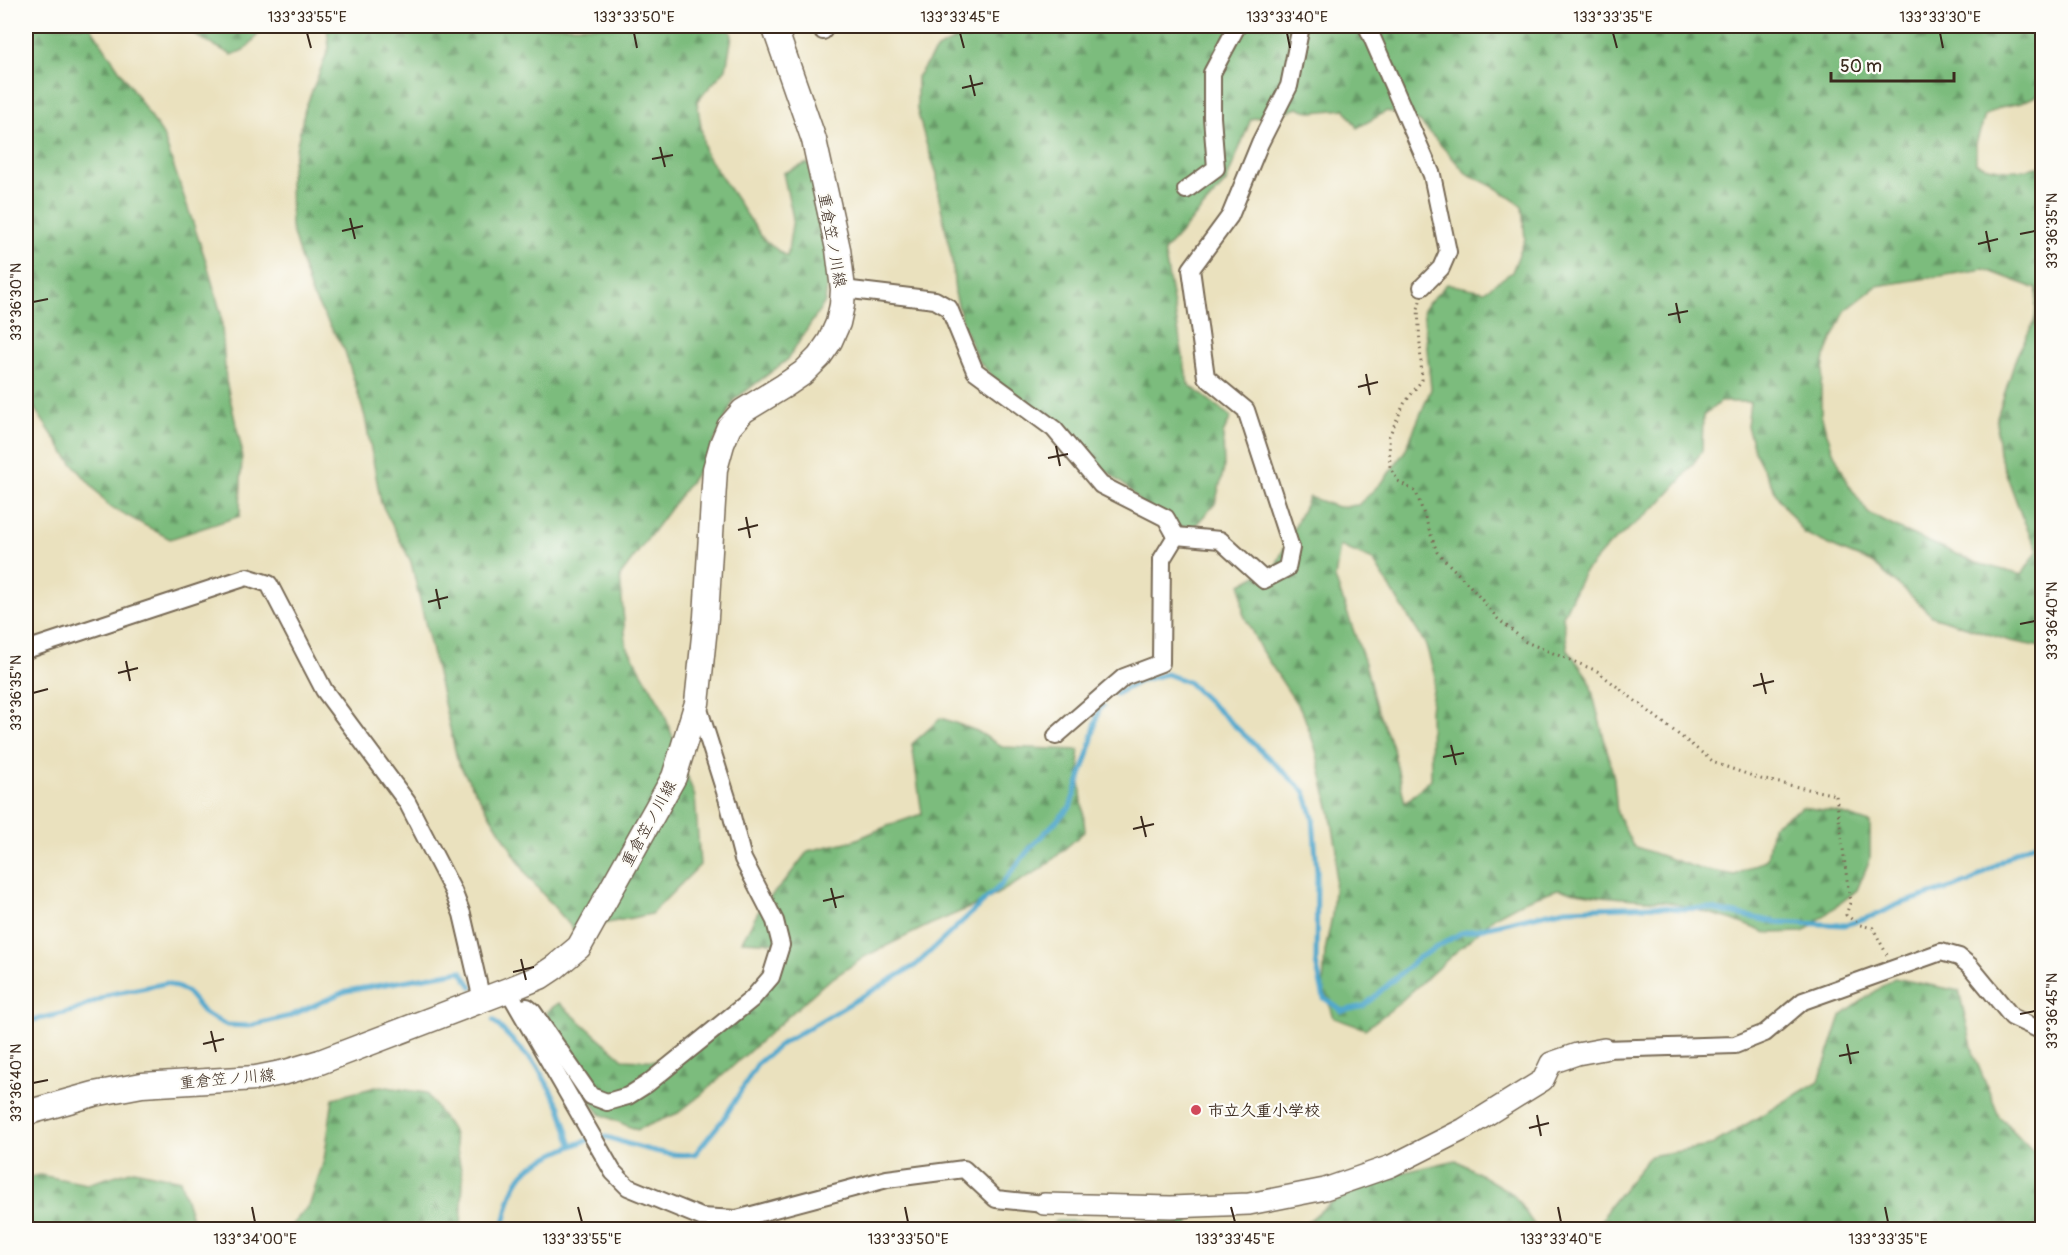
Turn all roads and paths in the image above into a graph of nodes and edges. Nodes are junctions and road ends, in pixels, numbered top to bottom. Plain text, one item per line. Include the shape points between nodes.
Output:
1 (774, 26) edge
2 (1237, 26) edge
3 (1301, 26) edge
4 (1367, 26) edge
5 (1186, 190) dead end
6 (1422, 287) joint
7 (843, 289) junction
8 (1176, 536) junction
9 (26, 650) edge
10 (697, 703) junction
11 (1056, 736) dead end
12 (1894, 969) junction
13 (508, 990) junction
14 (482, 1000) junction
15 (2043, 1031) edge
16 (1604, 1049) joint
17 (26, 1113) edge
18 (1044, 1204) joint
19 (738, 1224) edge

1 - 7 main road, 重倉笠ノ川線 via 814,140
2 - 5 street via 1212,73 1216,168
3 - 8 street via 1290,86 1260,143 1230,216 1191,268 1206,377 1246,410 1291,548 1287,568 1264,580 1220,540
4 - 6 street via 1432,175 1448,252 1441,268
6 - 12 path via 1418,309 1422,380 1404,404 1389,436 1390,467 1398,481 1416,492 1437,552 1498,619 1526,642 1596,671 1715,763 1761,779 1836,795 1850,903 1845,915 1873,928
7 - 8 street via 935,300 949,308 975,371 1054,429 1101,485 1166,518
7 - 10 main road, 重倉笠ノ川線 via 838,323 819,357 803,373 743,411 729,427 722,444 715,469
8 - 11 street via 1162,559 1161,663 1124,677
9 - 14 street via 247,577 269,584 324,690 407,802 453,891
10 - 13 main road, 重倉笠ノ川線 via 674,777 579,947 540,977
10 - 13 street via 743,860 775,921 781,945 771,977 752,999 647,1084 628,1096 607,1102 591,1096 533,1012
12 - 15 street via 1941,952 1959,957 2012,1017
12 - 16 street via 1803,1001 1765,1033 1735,1045
13 - 14 main road, 重倉笠ノ川線
13 - 19 street via 613,1172 628,1187 701,1217
14 - 17 main road, 重倉笠ノ川線 via 286,1072 256,1078 142,1085
16 - 18 street via 1551,1063 1543,1080 1464,1129 1391,1166 1325,1189 1249,1204
18 - 19 street via 996,1199 964,1169 887,1179

